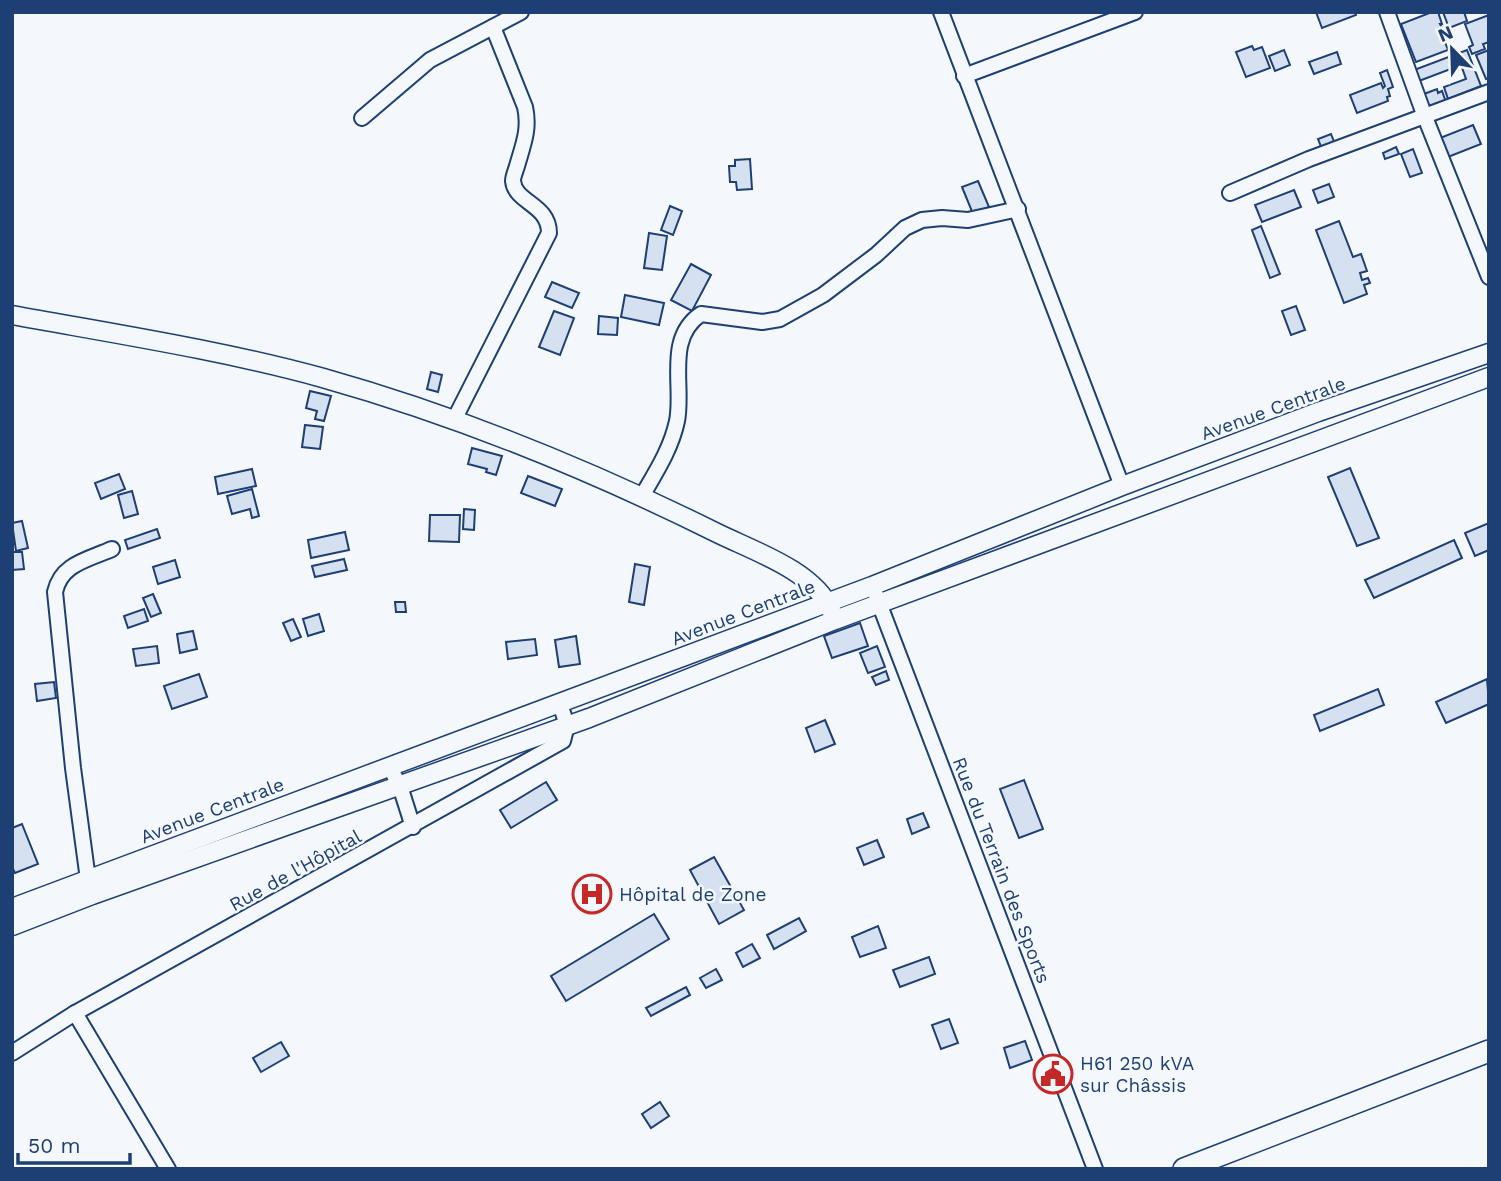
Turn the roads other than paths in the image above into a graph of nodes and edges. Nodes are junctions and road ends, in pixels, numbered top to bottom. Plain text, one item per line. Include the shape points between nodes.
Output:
1 (521, 12) edge
2 (941, 12) edge
3 (1136, 12) edge
4 (1387, 12) edge
5 (493, 27) junction
6 (964, 76) junction
7 (1489, 92) edge
8 (1424, 117) junction
9 (362, 118) dead end
10 (1230, 193) dead end
11 (1018, 209) junction
12 (1489, 277) edge
13 (12, 315) edge
14 (1489, 354) edge
15 (1489, 377) edge
16 (454, 420) junction
17 (1122, 486) junction
18 (642, 496) junction
19 (112, 549) dead end
20 (872, 586) junction
21 (827, 602) junction
22 (879, 605) junction
23 (835, 620) junction
24 (560, 704) junction
25 (567, 725) junction
26 (390, 768) junction
27 (400, 786) junction
28 (412, 827) junction
29 (90, 887) junction
30 (12, 908) edge
31 (12, 926) edge
32 (75, 1013) junction
33 (1489, 1051) edge
34 (12, 1053) edge
35 (168, 1169) edge
36 (1095, 1169) edge
37 (1184, 1169) edge

1 - 5 street
2 - 6 street
3 - 6 street
4 - 8 street
5 - 9 street via 430,60
5 - 16 street via 528,119 513,180 516,189 546,216 549,233
6 - 11 street
7 - 8 street
8 - 10 street
8 - 12 street
11 - 17 street
11 - 18 street via 968,220 922,220 905,228 823,295 780,319 762,322 701,314 690,321 678,357 677,419 672,438
13 - 16 street via 250,360
14 - 17 street, Avenue Centrale
15 - 22 street, Avenue Centrale
16 - 18 street
17 - 20 street, Avenue Centrale
18 - 21 street via 802,575
19 - 29 street via 69,568 58,578 55,592
20 - 21 street, Avenue Centrale
20 - 22 street, Rue du Terrain des Sports
21 - 23 street
21 - 24 street, Avenue Centrale
22 - 23 street, Avenue Centrale
22 - 36 street, Rue du Terrain des Sports
23 - 25 street, Avenue Centrale
24 - 25 street
24 - 26 street, Avenue Centrale
25 - 27 street, Avenue Centrale
25 - 28 street, Rue de l'Hôpital via 563,741
26 - 27 street
26 - 29 street, Avenue Centrale
27 - 28 street
27 - 29 street, Avenue Centrale
28 - 32 street, Rue de l'Hôpital
29 - 30 street, Avenue Centrale
29 - 31 street, Avenue Centrale
32 - 34 street, Rue de l'Hôpital
32 - 35 street
33 - 37 main road

